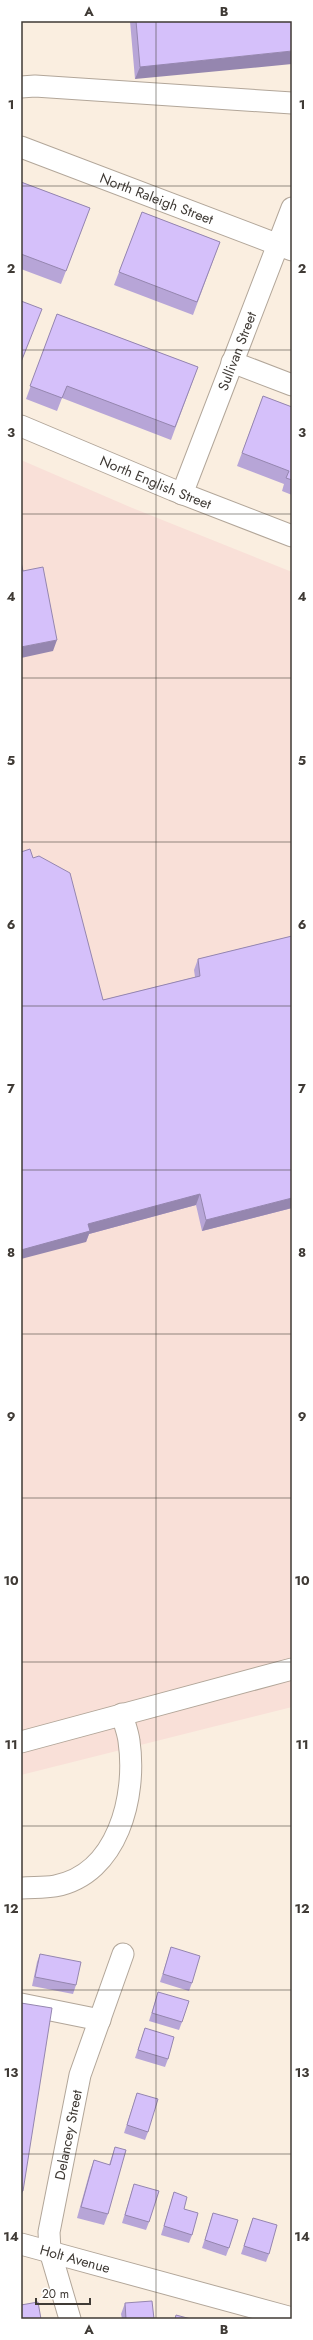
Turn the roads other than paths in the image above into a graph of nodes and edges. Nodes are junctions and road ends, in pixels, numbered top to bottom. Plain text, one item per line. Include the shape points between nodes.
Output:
1 (21, 87) edge
2 (292, 103) edge
3 (21, 147) edge
4 (292, 208) edge
5 (285, 248) edge
6 (232, 362) junction
7 (292, 385) edge
8 (21, 426) edge
9 (182, 494) junction
10 (292, 536) edge
11 (292, 1669) edge
12 (122, 1714) junction
13 (21, 1742) edge
14 (21, 1888) edge
15 (123, 1954) dead end
16 (21, 2004) edge
17 (100, 2020) junction
18 (21, 2244) edge
19 (50, 2251) junction
20 (292, 2318) edge
21 (70, 2319) edge

1 - 2 street
3 - 5 street, North Raleigh Street
4 - 5 street, Sullivan Street
5 - 6 street, Sullivan Street
6 - 7 street
6 - 9 street, Sullivan Street
8 - 9 street, North English Street
9 - 10 street, North English Street
11 - 12 street
12 - 13 street
12 - 14 street via 129,1741 128,1800 118,1834 102,1860 79,1877 55,1886
15 - 17 street, Delancey Street
16 - 17 street
17 - 19 street, Delancey Street via 80,2075 49,2232
18 - 19 street, Holt Avenue
19 - 20 street, Holt Avenue
19 - 21 street, Delancey Street

